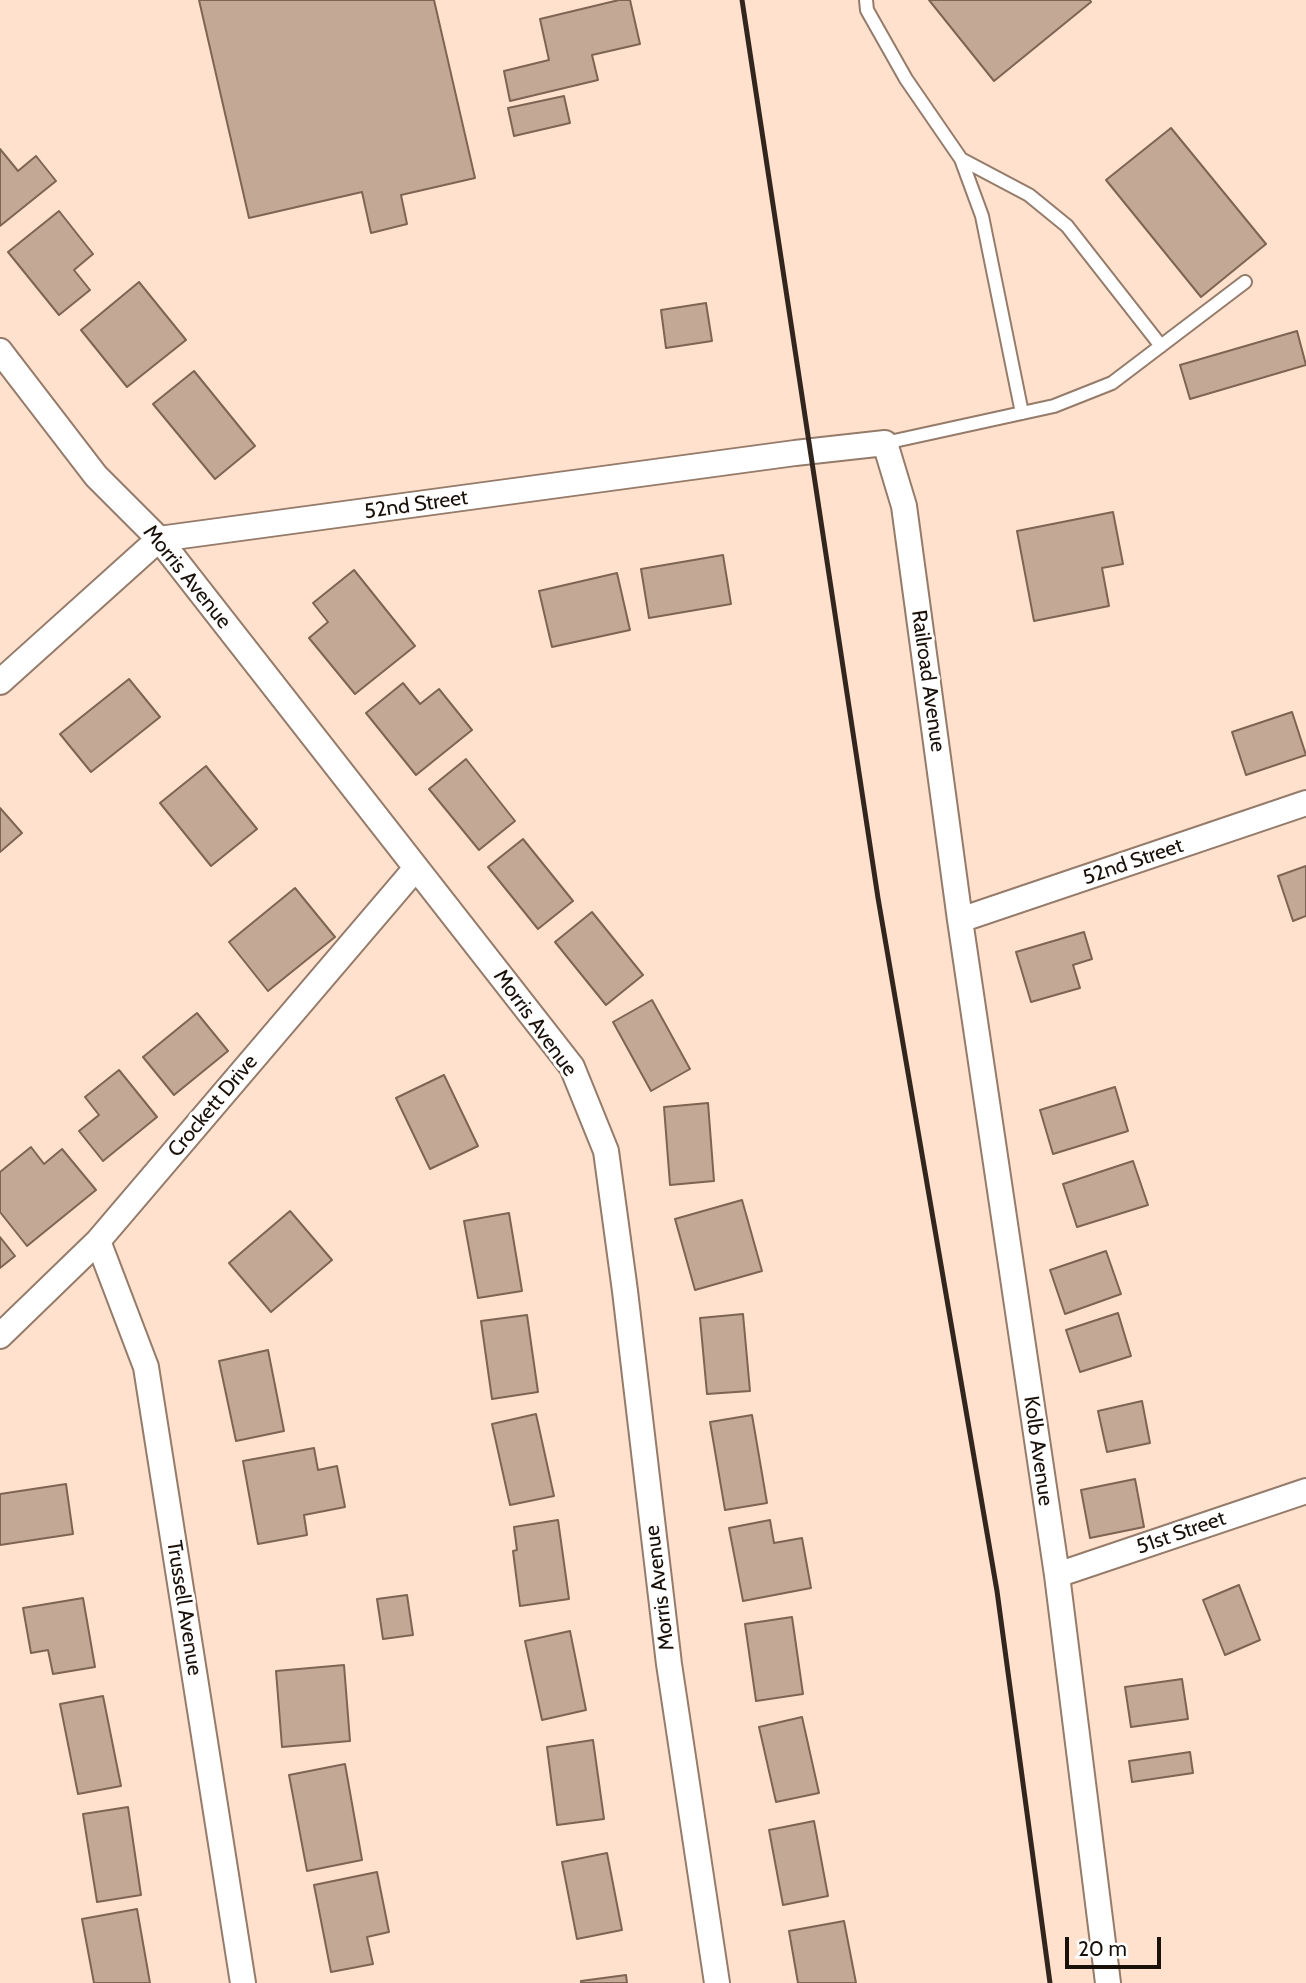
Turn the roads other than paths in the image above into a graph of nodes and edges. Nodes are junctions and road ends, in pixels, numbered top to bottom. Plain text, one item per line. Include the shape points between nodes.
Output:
1 (866, 0) edge
2 (961, 159) junction
3 (1245, 282) dead end
4 (1161, 346) junction
5 (0, 351) edge
6 (1023, 413) junction
7 (885, 443) junction
8 (159, 539) junction
9 (0, 682) edge
10 (1306, 803) edge
11 (416, 867) junction
12 (960, 920) junction
13 (98, 1241) junction
14 (0, 1336) edge
15 (1306, 1491) edge
16 (1057, 1575) junction
17 (243, 1983) edge
18 (717, 1983) edge
19 (1108, 1983) edge

1 - 2 lane via 867,10 906,79
2 - 4 lane via 1029,195 1067,226
2 - 6 lane via 982,216
3 - 4 lane
4 - 6 lane via 1112,383
5 - 8 street, Morris Avenue via 96,476
6 - 7 lane
7 - 8 street, 52nd Street
7 - 12 street, Railroad Avenue via 904,506
8 - 9 street
8 - 11 street, Morris Avenue
10 - 12 street, 52nd Street
11 - 13 street, Crockett Drive
11 - 18 street, Morris Avenue via 572,1067 606,1151 669,1664
12 - 16 street, Kolb Avenue
13 - 14 street, Crockett Drive
13 - 17 street, Trussell Avenue via 146,1367
15 - 16 street, 51st Street
16 - 19 street, Kolb Avenue

